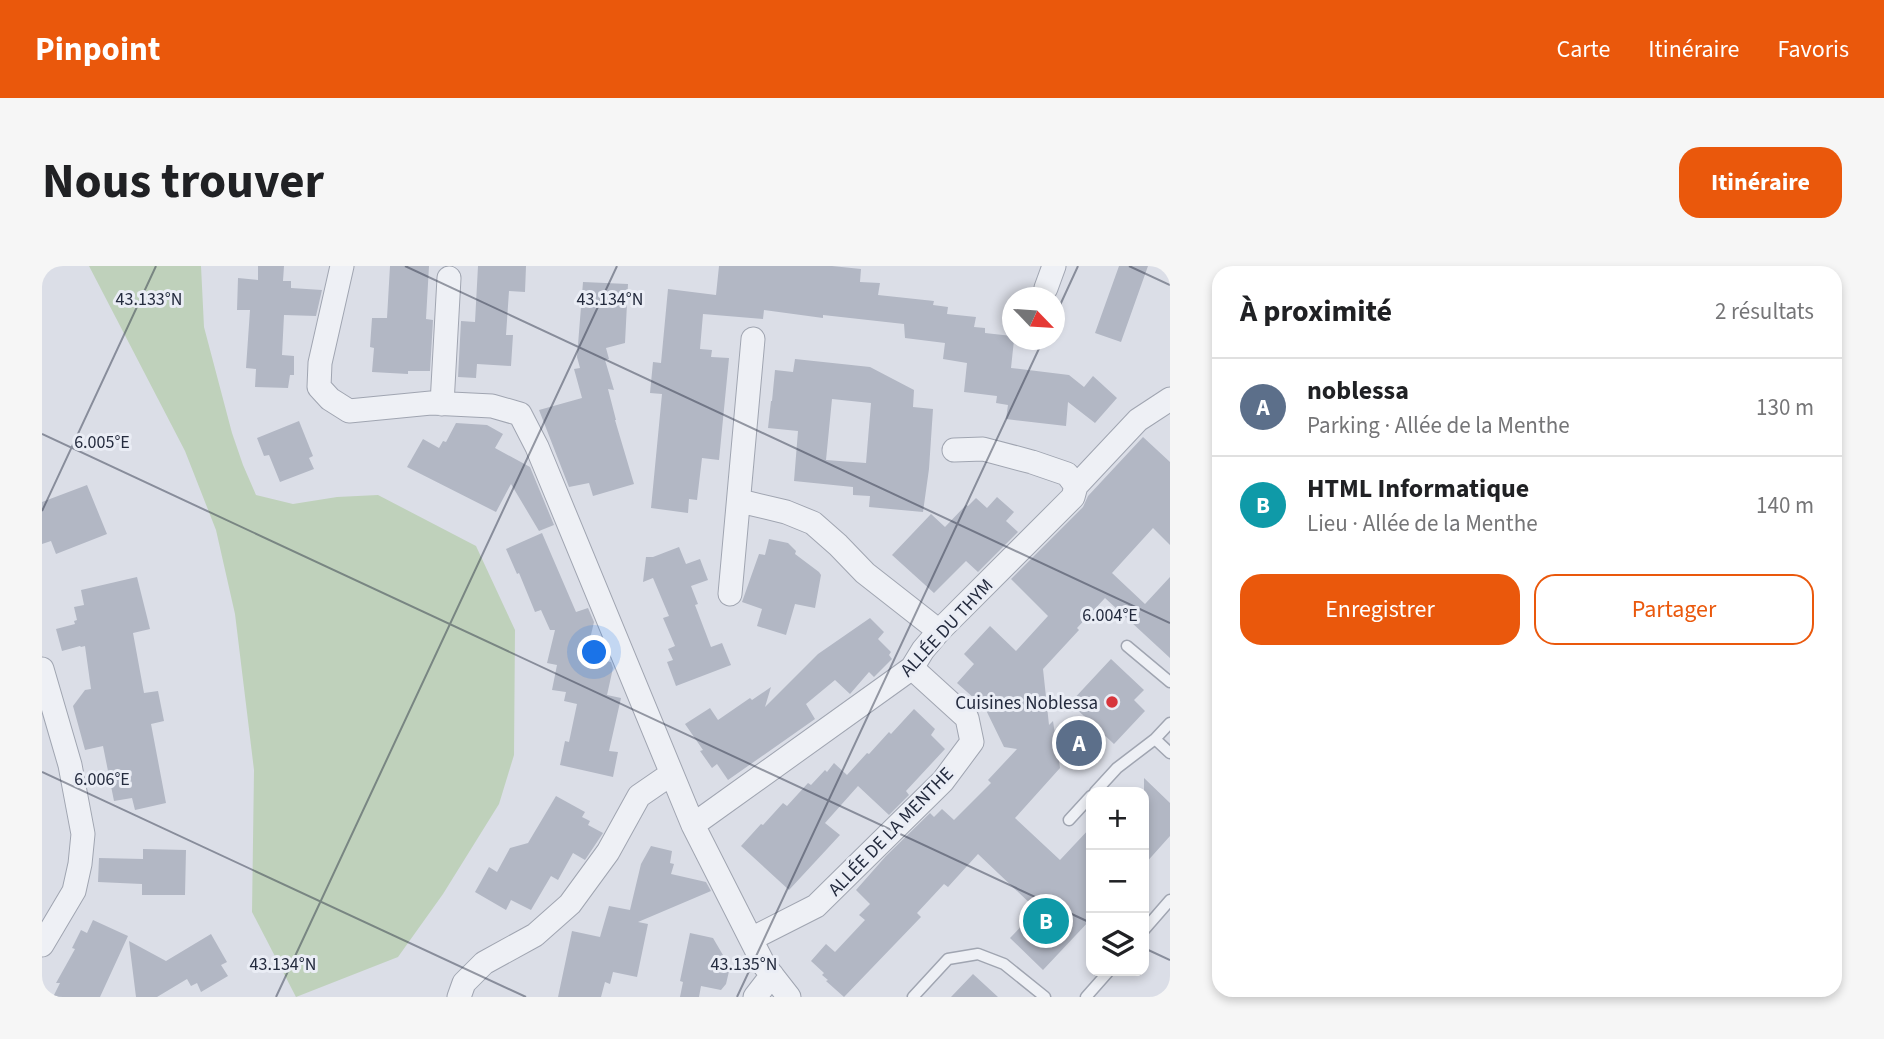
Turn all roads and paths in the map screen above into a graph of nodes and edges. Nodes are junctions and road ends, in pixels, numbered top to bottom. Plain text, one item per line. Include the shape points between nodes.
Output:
1 (342, 266) edge
2 (449, 278) dead end
3 (753, 339) dead end
4 (1170, 399) edge
5 (442, 404) junction
6 (954, 450) dead end
7 (1076, 486) junction
8 (740, 501) junction
9 (730, 594) dead end
10 (939, 631) junction
11 (1127, 646) dead end
12 (912, 668) junction
13 (42, 669) edge
14 (1170, 682) edge
15 (1170, 723) edge
16 (1155, 739) junction
17 (1170, 753) edge
18 (671, 774) junction
19 (1099, 787) edge
20 (1086, 802) edge
21 (1069, 820) dead end
22 (693, 825) junction
23 (1170, 900) edge
24 (1149, 924) edge
25 (751, 939) junction
26 (42, 945) edge
27 (772, 975) junction
28 (1104, 976) edge
29 (459, 997) edge
30 (755, 997) edge
31 (789, 997) edge
32 (913, 997) edge
33 (1045, 997) edge
34 (1086, 997) edge

1 - 5 street via 319,387 349,411
2 - 5 street
3 - 8 street
4 - 7 street, ALLÉE DU THYM via 1138,420
5 - 18 street via 492,406 520,414
6 - 7 street via 983,449 1032,462 1067,474
7 - 10 street, ALLÉE DU THYM via 1073,497
8 - 9 street
8 - 10 street via 813,523 865,573
10 - 12 street, ALLÉE DU THYM
11 - 14 lane
12 - 22 street, ALLÉE DU THYM
12 - 25 street, ALLÉE DE LA MENTHE via 967,718 972,742 943,781 816,906
13 - 26 street via 70,765 83,834 74,891
15 - 16 lane
16 - 17 lane
16 - 19 lane
18 - 22 street
18 - 29 street via 639,796 608,852 570,904 534,935 484,963 464,983
20 - 21 lane
22 - 25 street
23 - 24 lane
25 - 27 street
27 - 30 street
27 - 31 street
28 - 34 lane
32 - 33 lane via 948,959 978,954 1004,964

